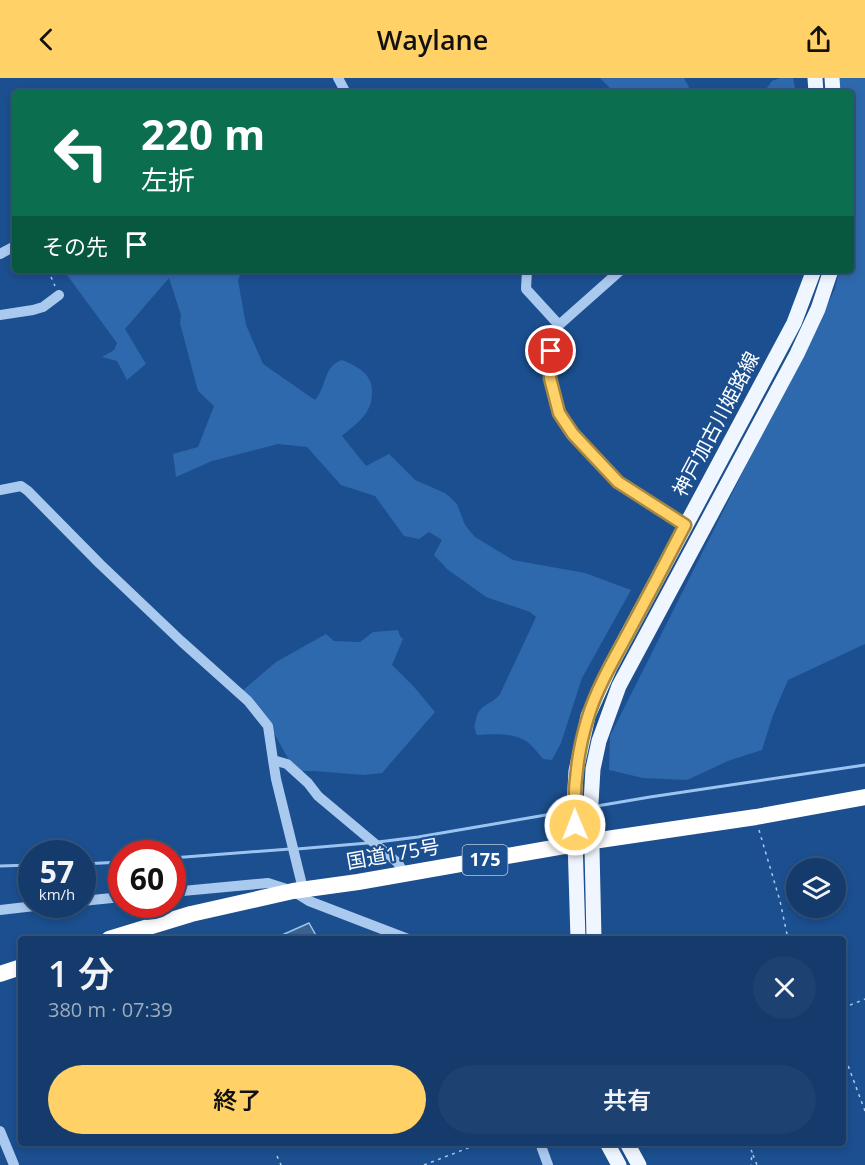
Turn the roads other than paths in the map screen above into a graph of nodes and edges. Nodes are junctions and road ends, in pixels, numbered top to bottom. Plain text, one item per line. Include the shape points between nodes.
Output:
1 (527, 273) edge
2 (618, 273) edge
3 (813, 273) edge
4 (830, 273) edge
5 (59, 295) road end
6 (0, 315) edge
7 (559, 325) junction
8 (0, 490) edge
9 (685, 525) junction
10 (273, 760) junction
11 (865, 797) edge
12 (584, 843) junction
13 (404, 874) junction
14 (298, 890) junction
15 (186, 891) edge
16 (18, 908) edge
17 (0, 910) edge
18 (119, 936) edge
19 (400, 936) edge
20 (578, 936) edge
21 (594, 936) edge
22 (18, 968) edge
23 (0, 974) edge
24 (0, 1131) edge
25 (541, 1146) edge
26 (609, 1146) edge
27 (629, 1146) edge
28 (14, 1165) edge
29 (548, 1165) edge
30 (619, 1165) edge
31 (639, 1165) edge

1 - 7 street via 526,289
2 - 7 street
3 - 9 main road, 神戸加古川姫路線 via 794,322
4 - 12 main road, 神戸加古川姫路線 via 797,354 619,686 599,741
5 - 6 street via 43,307
7 - 9 street via 554,333 550,378 559,413 618,482
8 - 10 street via 21,486 28,491 248,701 268,726
9 - 12 main road, 神戸加古川姫路線 via 588,716 576,771 574,807
10 - 13 street via 287,764 318,796 398,863
10 - 14 street
11 - 12 highway, 国道175号 / 175
12 - 13 highway, 国道175号 / 175
12 - 20 main road, 神戸加古川姫路線
12 - 21 main road, 神戸加古川姫路線
13 - 14 highway, 国道175号 / 175
14 - 15 street via 268,883
14 - 18 highway, 国道175号 / 175 via 191,914
14 - 19 street via 309,901
16 - 17 street
22 - 23 highway
24 - 28 street
25 - 29 street
26 - 30 main road
27 - 31 main road

